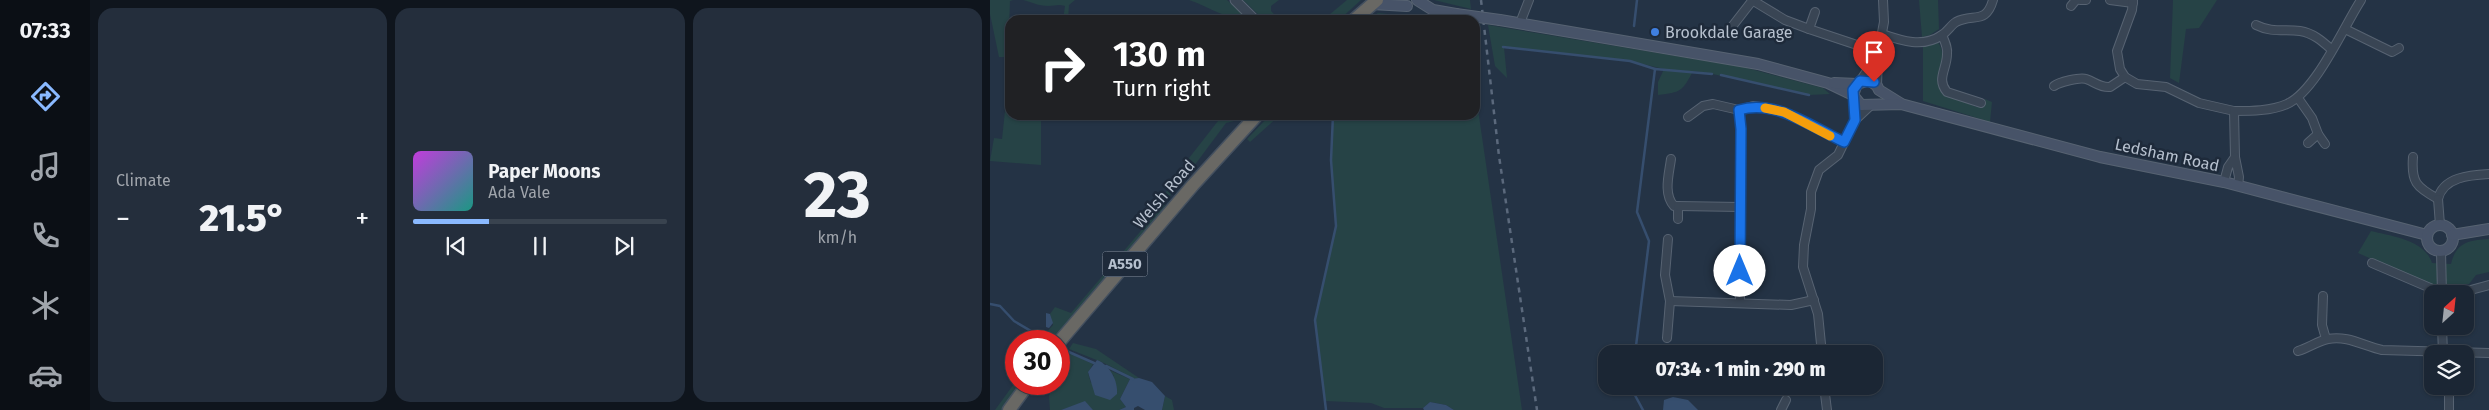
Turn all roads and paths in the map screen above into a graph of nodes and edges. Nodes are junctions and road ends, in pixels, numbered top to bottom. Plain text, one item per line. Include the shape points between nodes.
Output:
1 (1235, 0) edge
2 (1398, 0) edge
3 (1529, 0) edge
4 (1752, 0) edge
5 (1883, 0) edge
6 (1993, 0) edge
7 (2086, 0) edge
8 (2110, 0) edge
9 (2361, 0) edge
10 (2133, 1) edge
11 (1374, 2) edge
12 (1422, 2) edge
13 (2075, 2) edge
14 (1407, 6) junction
15 (1815, 12) dead end
16 (1250, 15) edge
17 (1360, 15) edge
18 (1463, 15) edge
19 (1480, 17) edge
20 (1520, 23) junction
21 (2345, 28) junction
22 (1809, 29) junction
23 (1882, 34) junction
24 (1942, 35) junction
25 (2258, 37) dead end
26 (1729, 41) dead end
27 (2399, 48) dead end
28 (2332, 49) junction
29 (1878, 53) junction
30 (2058, 73) dead end
31 (2125, 77) junction
32 (2064, 81) junction
33 (1828, 83) junction
34 (1858, 83) junction
35 (2054, 86) dead end
36 (1878, 88) junction
37 (1854, 97) junction
38 (2298, 98) junction
39 (1981, 103) dead end
40 (1873, 104) junction
41 (1901, 104) junction
42 (1739, 110) junction
43 (2234, 111) junction
44 (1688, 117) dead end
45 (1252, 120) edge
46 (1855, 120) junction
47 (2318, 134) junction
48 (1844, 142) junction
49 (2308, 143) dead end
50 (2325, 144) dead end
51 (2235, 157) junction
52 (2413, 157) dead end
53 (1671, 159) dead end
54 (2489, 174) edge
55 (2224, 182) junction
56 (2238, 186) junction
57 (2438, 198) junction
58 (1678, 206) junction
59 (1740, 207) junction
60 (1678, 219) dead end
61 (2440, 225) junction
62 (2489, 229) edge
63 (2427, 235) junction
64 (2452, 235) junction
65 (1668, 239) dead end
66 (2441, 251) junction
67 (2372, 263) dead end
68 (2424, 285) edge
69 (2442, 285) edge
70 (2489, 285) edge
71 (2474, 289) edge
72 (2323, 296) dead end
73 (1814, 300) junction
74 (1670, 301) junction
75 (1740, 302) junction
76 (1069, 330) edge
77 (1667, 338) dead end
78 (2326, 339) junction
79 (1821, 345) edge
80 (2298, 351) dead end
81 (2424, 352) edge
82 (2474, 353) edge
83 (2489, 353) edge
84 (1020, 395) edge
85 (1825, 395) edge
86 (2450, 395) edge
87 (1786, 400) dead end
88 (1009, 410) edge
89 (1781, 410) edge
90 (1827, 410) edge
91 (2449, 410) edge

1 - 16 street
2 - 14 main road
3 - 20 street
4 - 22 street via 1785,20
4 - 26 street via 1723,33
5 - 23 street
6 - 24 street via 1984,16 1956,22
7 - 13 street
8 - 10 street
9 - 21 street
10 - 31 street via 2118,52 2120,69
11 - 14 main road, Ledsham Road
11 - 17 highway
12 - 14 main road, Ledsham Road
12 - 18 main road, Ledsham Road, bridge
15 - 22 street
19 - 20 main road, Ledsham Road, bridge
20 - 33 main road, Ledsham Road via 1758,64
21 - 27 street via 2392,52
21 - 28 street
22 - 29 street
23 - 24 street via 1910,42 1923,42
23 - 29 street
24 - 39 street via 1948,53 1941,75 1944,88
25 - 28 street via 2260,27 2308,33
28 - 38 street via 2315,78
29 - 34 street
29 - 36 street
30 - 32 street
31 - 32 street via 2110,87 2087,79
31 - 43 street via 2137,84 2166,87 2199,103
32 - 35 street
33 - 34 main road, Ledsham Road
33 - 37 main road, Ledsham Road
34 - 36 main road, Ledsham Road via 1869,80
34 - 37 main road
36 - 40 main road
36 - 41 main road, Ledsham Road
37 - 40 main road, Ledsham Road via 1861,105
37 - 46 street
38 - 43 street via 2277,108
38 - 47 street via 2312,118
40 - 41 main road, Ledsham Road
40 - 46 street
41 - 55 main road, Ledsham Road via 2100,157
42 - 44 street via 1713,104 1703,106
42 - 48 street via 1753,106 1784,112
42 - 59 street
43 - 51 street
45 - 76 highway, Welsh Road / A550 via 1192,185
46 - 48 street
47 - 49 street
47 - 50 street
48 - 73 street via 1838,154 1818,170 1811,192 1803,267
51 - 55 street
51 - 56 street
52 - 57 street via 2416,170 2413,178 2417,186
53 - 58 street via 1667,189 1671,203
54 - 57 street via 2454,180
55 - 56 main road, Ledsham Road
56 - 63 main road, Ledsham Road
57 - 61 street
58 - 59 street
58 - 60 street
59 - 75 street
61 - 63 main road
61 - 64 main road via 2448,228
62 - 64 main road
63 - 66 main road via 2429,246
64 - 66 main road via 2450,246
65 - 74 street via 1665,275
66 - 69 street
67 - 68 street
70 - 71 street
72 - 78 street via 2322,325
73 - 75 street via 1791,305
73 - 79 street
74 - 75 street
74 - 77 street
78 - 80 street
78 - 81 street via 2346,338 2382,350
82 - 83 street
84 - 88 highway
85 - 90 street
86 - 91 street
87 - 89 street

